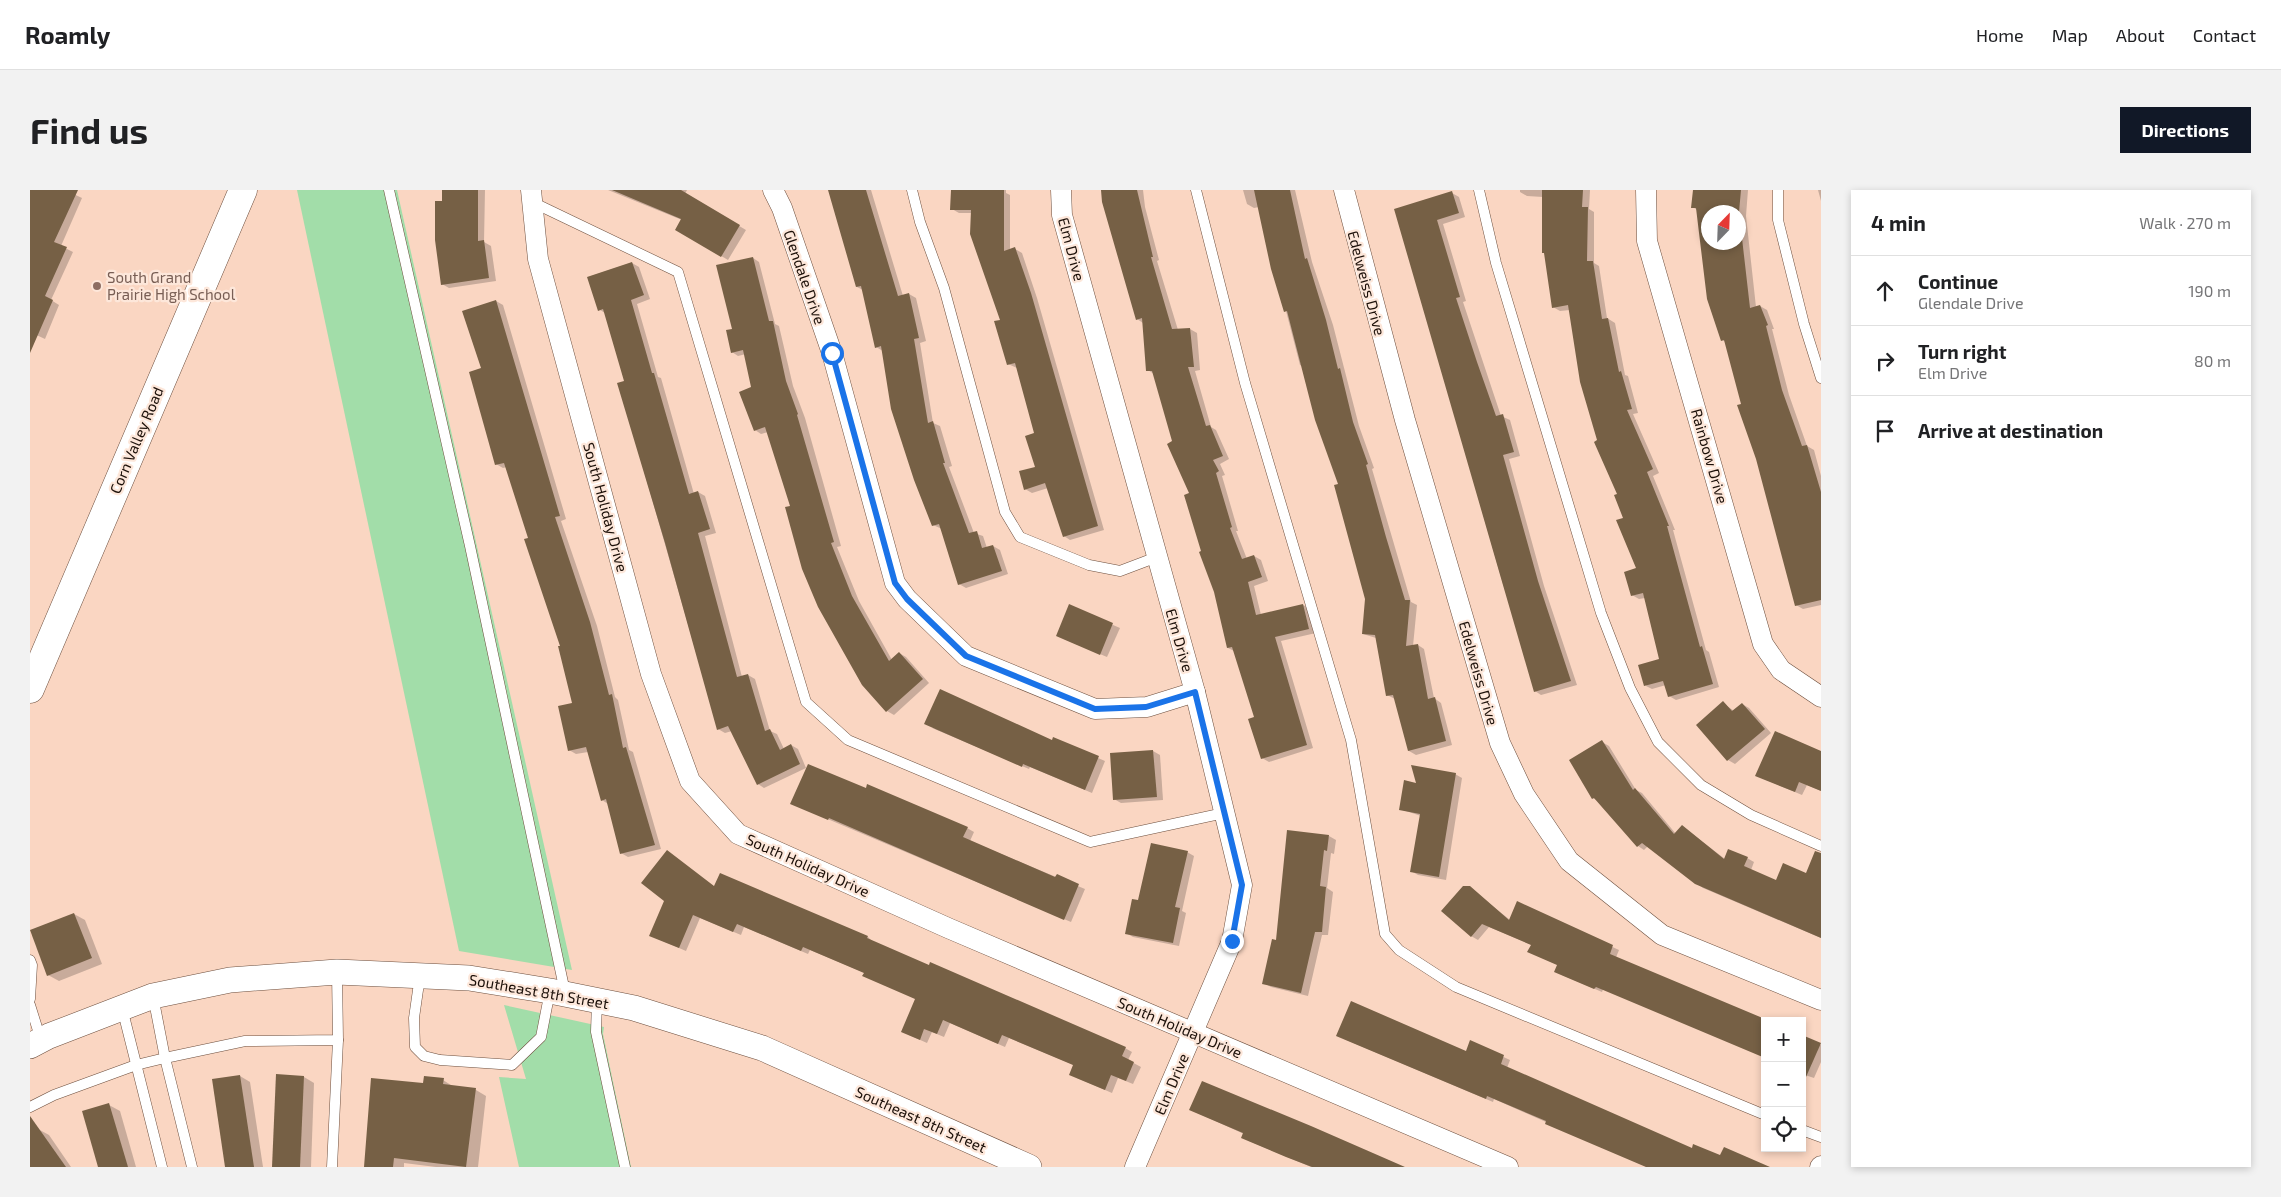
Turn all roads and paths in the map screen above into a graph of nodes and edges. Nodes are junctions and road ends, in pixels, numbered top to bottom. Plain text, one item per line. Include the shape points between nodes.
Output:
1 (243, 190) edge
2 (389, 190) edge
3 (773, 190) edge
4 (912, 190) edge
5 (1061, 190) edge
6 (1196, 190) edge
7 (1344, 190) edge
8 (1479, 190) edge
9 (1646, 190) edge
10 (1778, 190) edge
11 (532, 196) edge
12 (1821, 378) edge
13 (1157, 557) junction
14 (30, 689) edge
15 (1195, 692) junction
16 (1821, 696) edge
17 (1224, 813) junction
18 (1821, 846) edge
19 (30, 960) edge
20 (336, 972) junction
21 (420, 975) junction
22 (557, 992) junction
23 (153, 996) junction
24 (30, 999) edge
25 (597, 1000) junction
26 (1821, 1000) edge
27 (30, 1005) edge
28 (121, 1007) junction
29 (1193, 1032) junction
30 (338, 1040) junction
31 (35, 1043) edge
32 (165, 1058) junction
33 (136, 1065) junction
34 (30, 1107) edge
35 (1761, 1113) edge
36 (1806, 1131) edge
37 (1821, 1137) edge
38 (162, 1167) edge
39 (192, 1167) edge
40 (332, 1167) edge
41 (625, 1167) edge
42 (1029, 1167) edge
43 (1135, 1167) edge
44 (1508, 1167) edge

1 - 14 main road, Corn Valley Road
2 - 22 lane via 472,555
3 - 15 street, Glendale Drive via 832,353 895,583 907,599 966,656 1095,709 1146,707
4 - 13 lane via 944,288 1005,512 1020,537 1090,565 1120,571
5 - 13 street, Elm Drive via 1062,215
6 - 35 lane via 1245,383 1351,740 1385,934 1399,950 1456,987
7 - 26 street, Edelweiss Drive via 1405,420 1500,743 1524,794 1569,861 1662,935
8 - 18 lane via 1496,263 1600,613 1630,688 1658,742 1701,785 1750,815
9 - 16 street, Rainbow Drive via 1647,241 1763,644 1781,670
10 - 12 lane via 1778,220
11 - 17 lane via 678,272 806,702 848,740 1090,842
11 - 29 street, South Holiday Drive via 538,259 652,674 690,780 738,834
13 - 15 street, Elm Drive
15 - 17 street, Elm Drive
17 - 29 street, Elm Drive via 1242,885 1232,941
19 - 24 lane
20 - 21 street, Southeast 8th Street
20 - 23 street, Southeast 8th Street via 230,980
20 - 30 lane
21 - 22 street, Southeast 8th Street via 469,978
21 - 22 lane via 414,1018 415,1047 424,1056 440,1060 512,1065 541,1037
22 - 25 street, Southeast 8th Street
23 - 28 street, Southeast 8th Street
23 - 32 lane
25 - 41 lane via 596,1032
25 - 42 street, Southeast 8th Street via 634,1008 762,1048
27 - 31 lane
28 - 31 street, Southeast 8th Street
28 - 33 lane
29 - 43 street, Elm Drive
29 - 44 street, South Holiday Drive
30 - 32 lane via 245,1041
30 - 40 lane
32 - 33 lane
32 - 39 lane
33 - 34 lane
33 - 38 lane
36 - 37 lane

